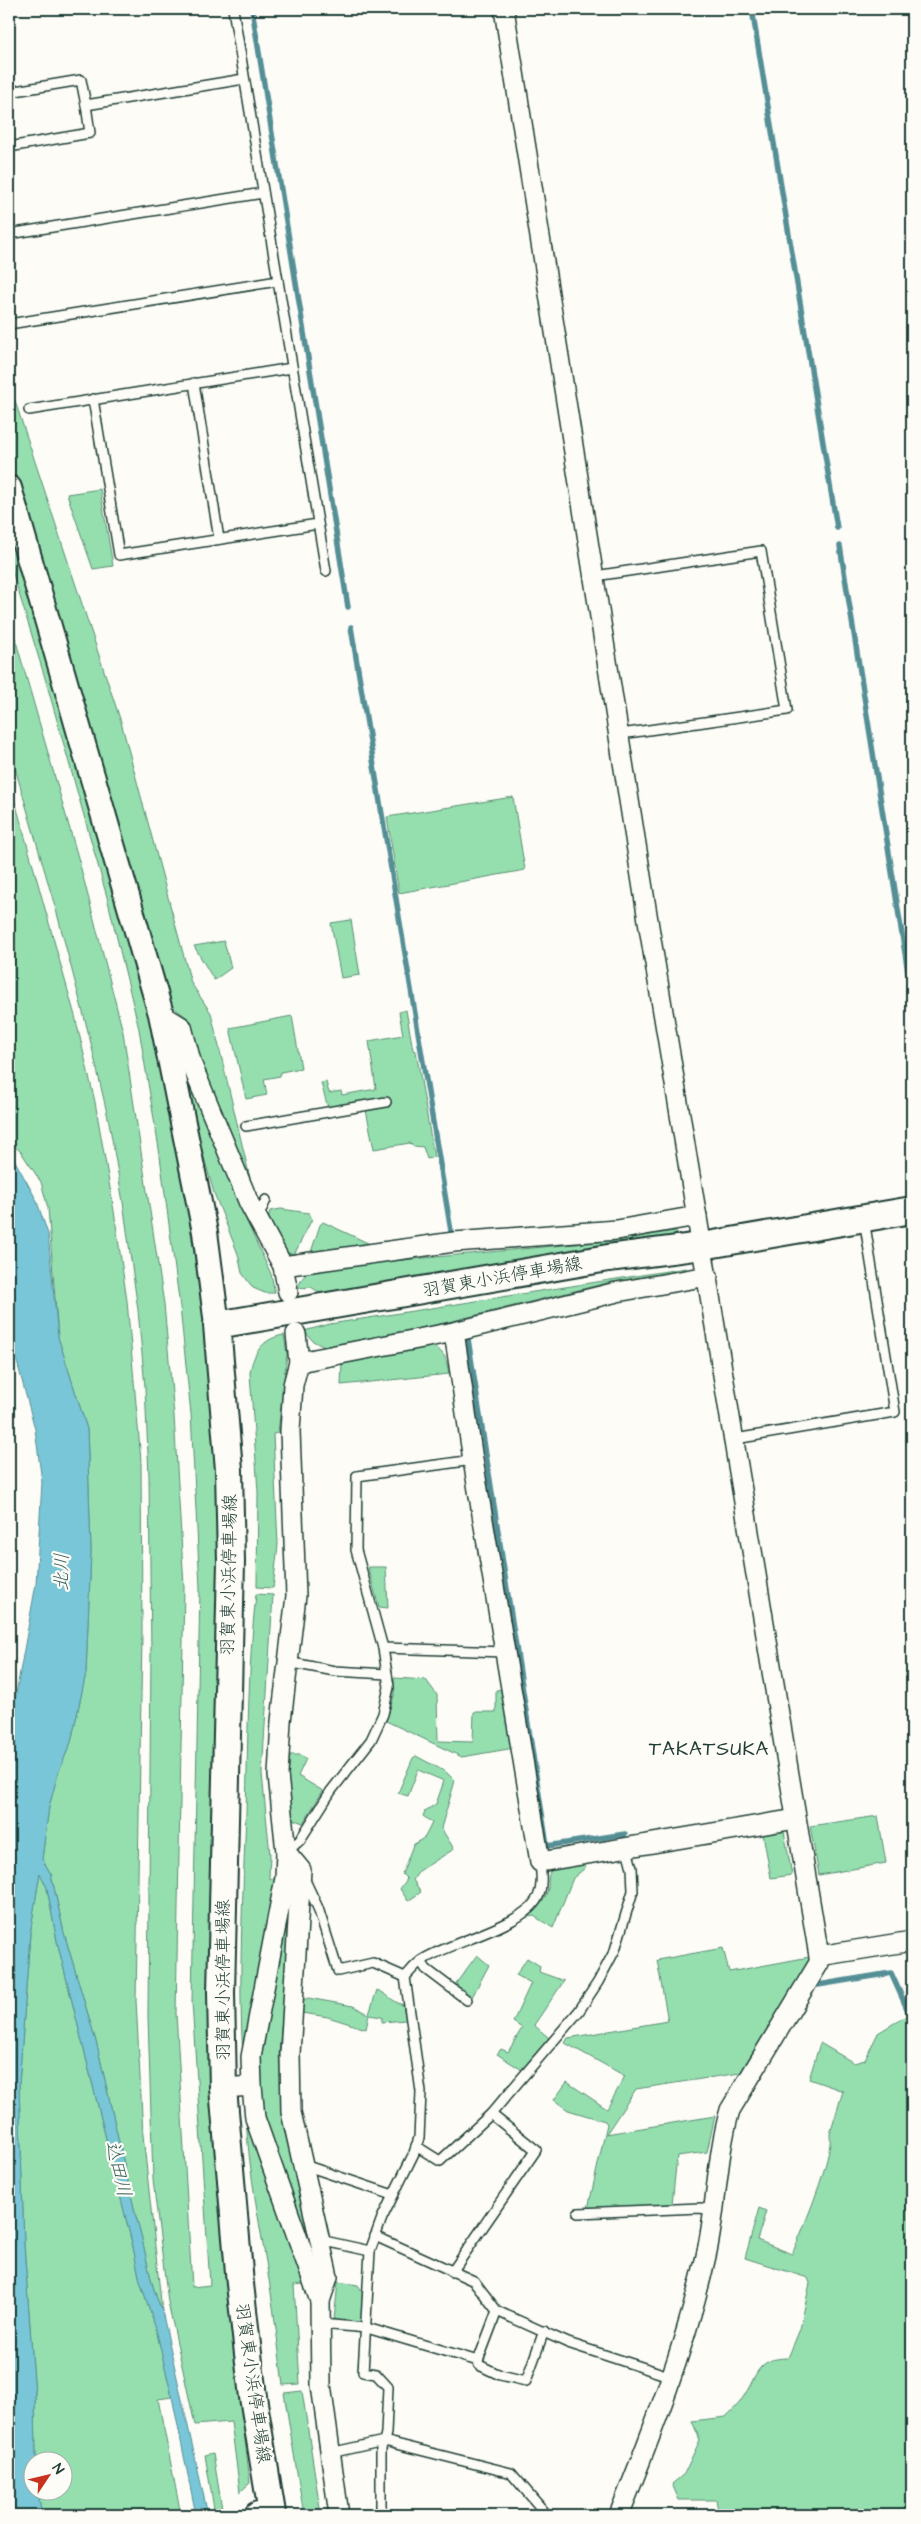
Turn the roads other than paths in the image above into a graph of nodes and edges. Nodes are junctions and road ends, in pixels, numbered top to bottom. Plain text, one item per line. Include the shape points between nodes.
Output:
1 (233, 9) edge
2 (504, 9) edge
3 (244, 79) junction
4 (9, 92) edge
5 (86, 105) junction
6 (9, 147) edge
7 (263, 193) junction
8 (9, 234) edge
9 (278, 280) junction
10 (9, 324) edge
11 (292, 368) junction
12 (194, 383) junction
13 (93, 399) junction
14 (29, 410) dead end
15 (9, 488) edge
16 (318, 524) junction
17 (219, 539) junction
18 (326, 571) dead end
19 (596, 576) junction
20 (621, 734) junction
21 (161, 1014) junction
22 (386, 1102) dead end
23 (246, 1126) dead end
24 (266, 1200) dead end
25 (912, 1210) edge
26 (697, 1216) junction
27 (864, 1218) junction
28 (257, 1220) junction
29 (702, 1246) junction
30 (283, 1266) junction
31 (708, 1276) junction
32 (288, 1292) dead end
33 (217, 1325) junction
34 (454, 1332) junction
35 (296, 1334) dead end
36 (299, 1362) junction
37 (735, 1439) junction
38 (473, 1460) junction
39 (383, 1648) junction
40 (506, 1652) junction
41 (287, 1662) junction
42 (387, 1674) junction
43 (796, 1819) junction
44 (627, 1849) junction
45 (286, 1852) junction
46 (540, 1862) junction
47 (301, 1870) junction
48 (912, 1941) edge
49 (819, 1956) junction
50 (421, 1961) junction
51 (405, 1978) junction
52 (467, 2000) dead end
53 (252, 2086) junction
54 (223, 2088) junction
55 (491, 2114) junction
56 (416, 2146) junction
57 (304, 2165) junction
58 (393, 2195) junction
59 (712, 2210) junction
60 (578, 2213) dead end
61 (375, 2236) junction
62 (320, 2240) junction
63 (370, 2251) junction
64 (452, 2272) junction
65 (320, 2301) junction
66 (497, 2312) junction
67 (322, 2324) junction
68 (367, 2328) junction
69 (544, 2331) junction
70 (478, 2361) junction
71 (672, 2377) junction
72 (384, 2441) junction
73 (330, 2453) junction
74 (268, 2514) edge
75 (339, 2515) edge
76 (381, 2515) edge
77 (547, 2515) edge
78 (619, 2515) edge

1 - 3 lane
2 - 19 street
3 - 5 lane
3 - 7 lane
4 - 5 lane via 81,80
5 - 6 lane via 90,133
7 - 8 lane
7 - 9 lane
9 - 10 lane
9 - 11 lane
11 - 12 lane
11 - 16 lane
12 - 13 lane
12 - 17 lane
13 - 14 lane
13 - 17 lane via 119,555
15 - 21 street
16 - 17 lane
16 - 18 lane
19 - 20 street
19 - 20 lane via 761,550 787,710
20 - 26 street
21 - 28 street via 182,1027 192,1065
21 - 33 street via 205,1232
22 - 23 lane
24 - 28 lane
25 - 27 main road, 羽賀東小浜停車場線
26 - 29 street
26 - 30 street via 617,1230 454,1242
27 - 29 main road, 羽賀東小浜停車場線
27 - 37 lane via 895,1412
28 - 30 street
29 - 31 street
29 - 33 main road, 羽賀東小浜停車場線 via 608,1258
30 - 32 street
31 - 34 street via 617,1292
31 - 37 street
33 - 54 main road, 羽賀東小浜停車場線 via 227,1425 231,1537 221,1993
34 - 36 street
34 - 38 street
35 - 36 street
36 - 41 street via 293,1385 290,1431 296,1596
37 - 43 street
38 - 39 lane via 356,1476 356,1550
38 - 40 street
39 - 40 lane
39 - 42 lane
40 - 46 street
41 - 42 lane via 335,1671
41 - 45 street via 278,1775
42 - 45 lane via 389,1687 371,1740 300,1840
43 - 44 street
43 - 49 street
44 - 46 street
44 - 55 lane via 633,1891 615,1950 579,2011
45 - 47 street
45 - 53 street via 285,1878 251,2057
46 - 50 lane via 542,1880 538,1896 529,1909 514,1919
47 - 51 lane via 318,1908 338,1971 373,1963
47 - 57 street via 290,2054 291,2112
48 - 49 street
49 - 59 street via 819,1963 730,2110 722,2137
50 - 51 lane
50 - 52 lane via 426,1969
51 - 56 lane via 420,2092 421,2114
53 - 54 street
53 - 65 street via 255,2118
54 - 74 main road, 羽賀東小浜停車場線 via 247,2350
55 - 56 lane via 440,2161
55 - 64 lane via 536,2150
56 - 58 lane
57 - 58 lane
57 - 62 street
58 - 61 lane
59 - 60 lane
59 - 71 street via 699,2287
61 - 63 lane
61 - 64 lane
62 - 63 lane
62 - 65 street via 328,2277
63 - 68 lane
64 - 66 lane via 474,2281
65 - 67 street
66 - 69 lane
66 - 70 lane
67 - 68 lane
67 - 73 street via 321,2385
68 - 70 lane
68 - 72 lane via 363,2372 376,2374 388,2387
69 - 70 lane via 526,2382 500,2375 479,2365
69 - 71 lane via 568,2343
71 - 78 street
72 - 73 lane
72 - 76 lane via 381,2448
72 - 77 lane via 511,2473
73 - 75 street

